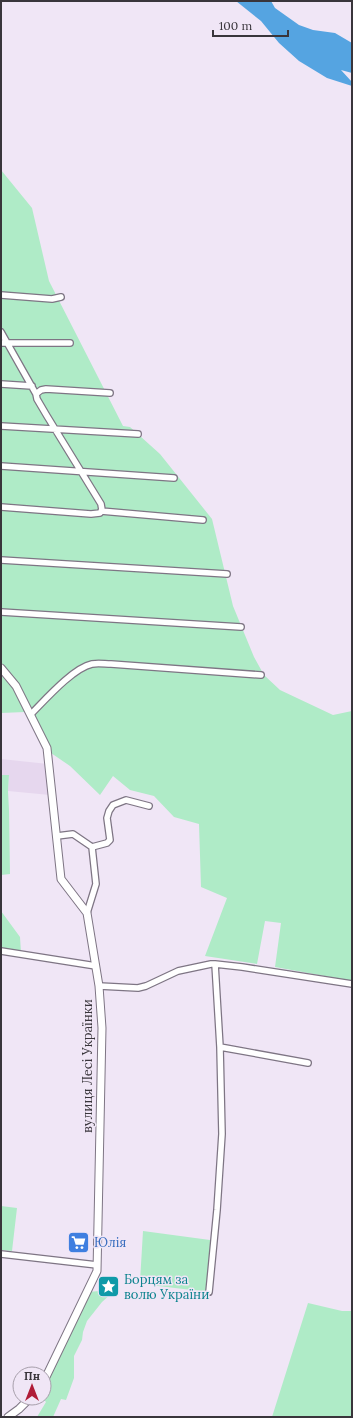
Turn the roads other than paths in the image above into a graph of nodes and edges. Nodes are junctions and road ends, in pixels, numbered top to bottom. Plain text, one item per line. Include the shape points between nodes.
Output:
1 (1, 295) edge
2 (61, 297) dead end
3 (1, 332) edge
4 (4, 343) edge
5 (70, 344) dead end
6 (1, 384) edge
7 (32, 386) junction
8 (110, 393) dead end
9 (36, 394) junction
10 (1, 426) edge
11 (57, 431) junction
12 (138, 434) dead end
13 (1, 466) edge
14 (81, 472) junction
15 (174, 478) dead end
16 (1, 507) edge
17 (101, 511) junction
18 (203, 520) dead end
19 (1, 560) edge
20 (227, 574) dead end
21 (1, 612) edge
22 (240, 627) dead end
23 (1, 668) edge
24 (261, 675) dead end
25 (31, 714) junction
26 (149, 806) dead end
27 (57, 836) junction
28 (92, 847) junction
29 (88, 913) junction
30 (1, 951) edge
31 (215, 964) junction
32 (96, 966) junction
33 (352, 984) edge
34 (99, 986) junction
35 (220, 1047) junction
36 (308, 1063) dead end
37 (1, 1254) edge
38 (97, 1265) junction
39 (209, 1292) dead end
40 (51, 1366) edge
41 (22, 1406) edge
42 (8, 1417) edge

1 - 2 street via 52,299
3 - 4 street
4 - 5 street
4 - 7 street
6 - 7 street
7 - 9 street
8 - 9 street via 41,390
9 - 11 street
10 - 11 street
11 - 12 street
11 - 14 street
13 - 14 street
14 - 15 street
14 - 17 street via 101,504
16 - 17 street via 91,514
17 - 18 street
19 - 20 street
21 - 22 street
23 - 25 street, вулиця Лесі Українки via 16,686
24 - 25 street via 92,664 64,681
25 - 27 street, вулиця Лесі Українки via 49,753
26 - 28 street via 126,800 113,805 107,818 110,840
27 - 28 street via 73,834
27 - 29 street, вулиця Лесі Українки via 61,879
28 - 29 street via 96,884
29 - 32 street, вулиця Лесі Українки
30 - 32 street
31 - 33 street
31 - 34 street via 178,971 138,988
31 - 35 street
32 - 34 street, вулиця Лесі Українки
34 - 38 street, вулиця Лесі Українки via 102,1028
35 - 36 street
35 - 39 street via 222,1137
37 - 38 street
38 - 40 street, вулиця Лесі Українки via 97,1271
41 - 42 street

